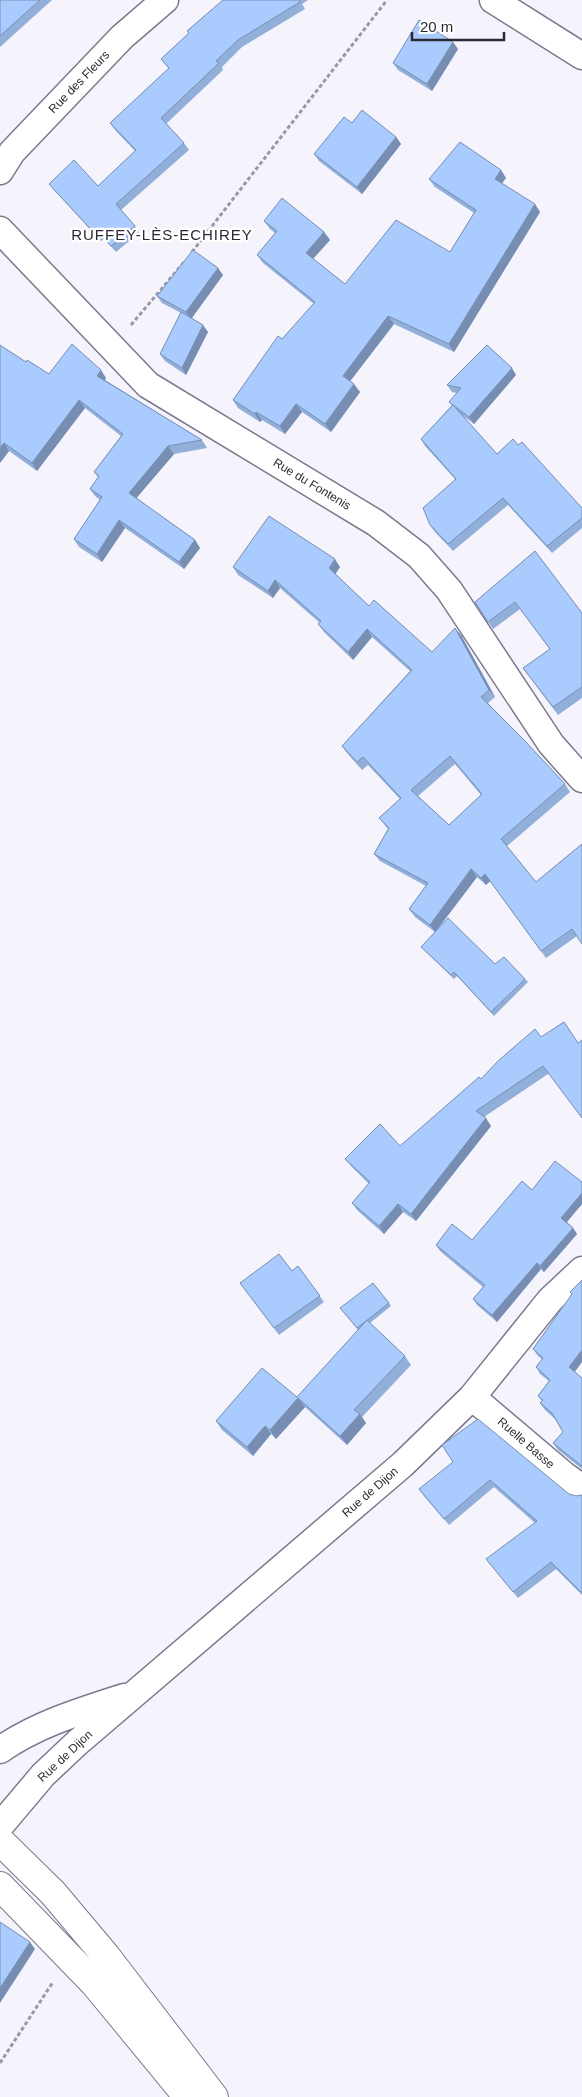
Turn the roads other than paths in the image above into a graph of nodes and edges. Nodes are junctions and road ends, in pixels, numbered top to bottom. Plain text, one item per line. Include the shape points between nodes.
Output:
1 (164, 0) edge
2 (493, 0) edge
3 (582, 56) edge
4 (0, 171) edge
5 (0, 230) edge
6 (582, 779) edge
7 (582, 1270) edge
8 (472, 1397) junction
9 (582, 1488) edge
10 (136, 1693) junction
11 (0, 1750) edge
12 (0, 1826) edge
13 (0, 1841) edge
14 (0, 1886) edge
15 (188, 2097) edge
16 (214, 2097) edge

1 - 4 street, Rue des Fleurs via 115,44 12,152
2 - 3 street
5 - 6 street, Rue du Fontenis via 148,385 376,522 419,556 449,590 551,744
7 - 8 street, Rue de Dijon via 550,1300
8 - 9 street, Ruelle Basse
8 - 10 street, Rue de Dijon via 403,1464
10 - 11 street, Rue de Dijon via 54,1722 21,1736
10 - 12 street, Rue de Dijon via 43,1775
13 - 16 main road via 53,1892
14 - 15 main road via 95,1984

